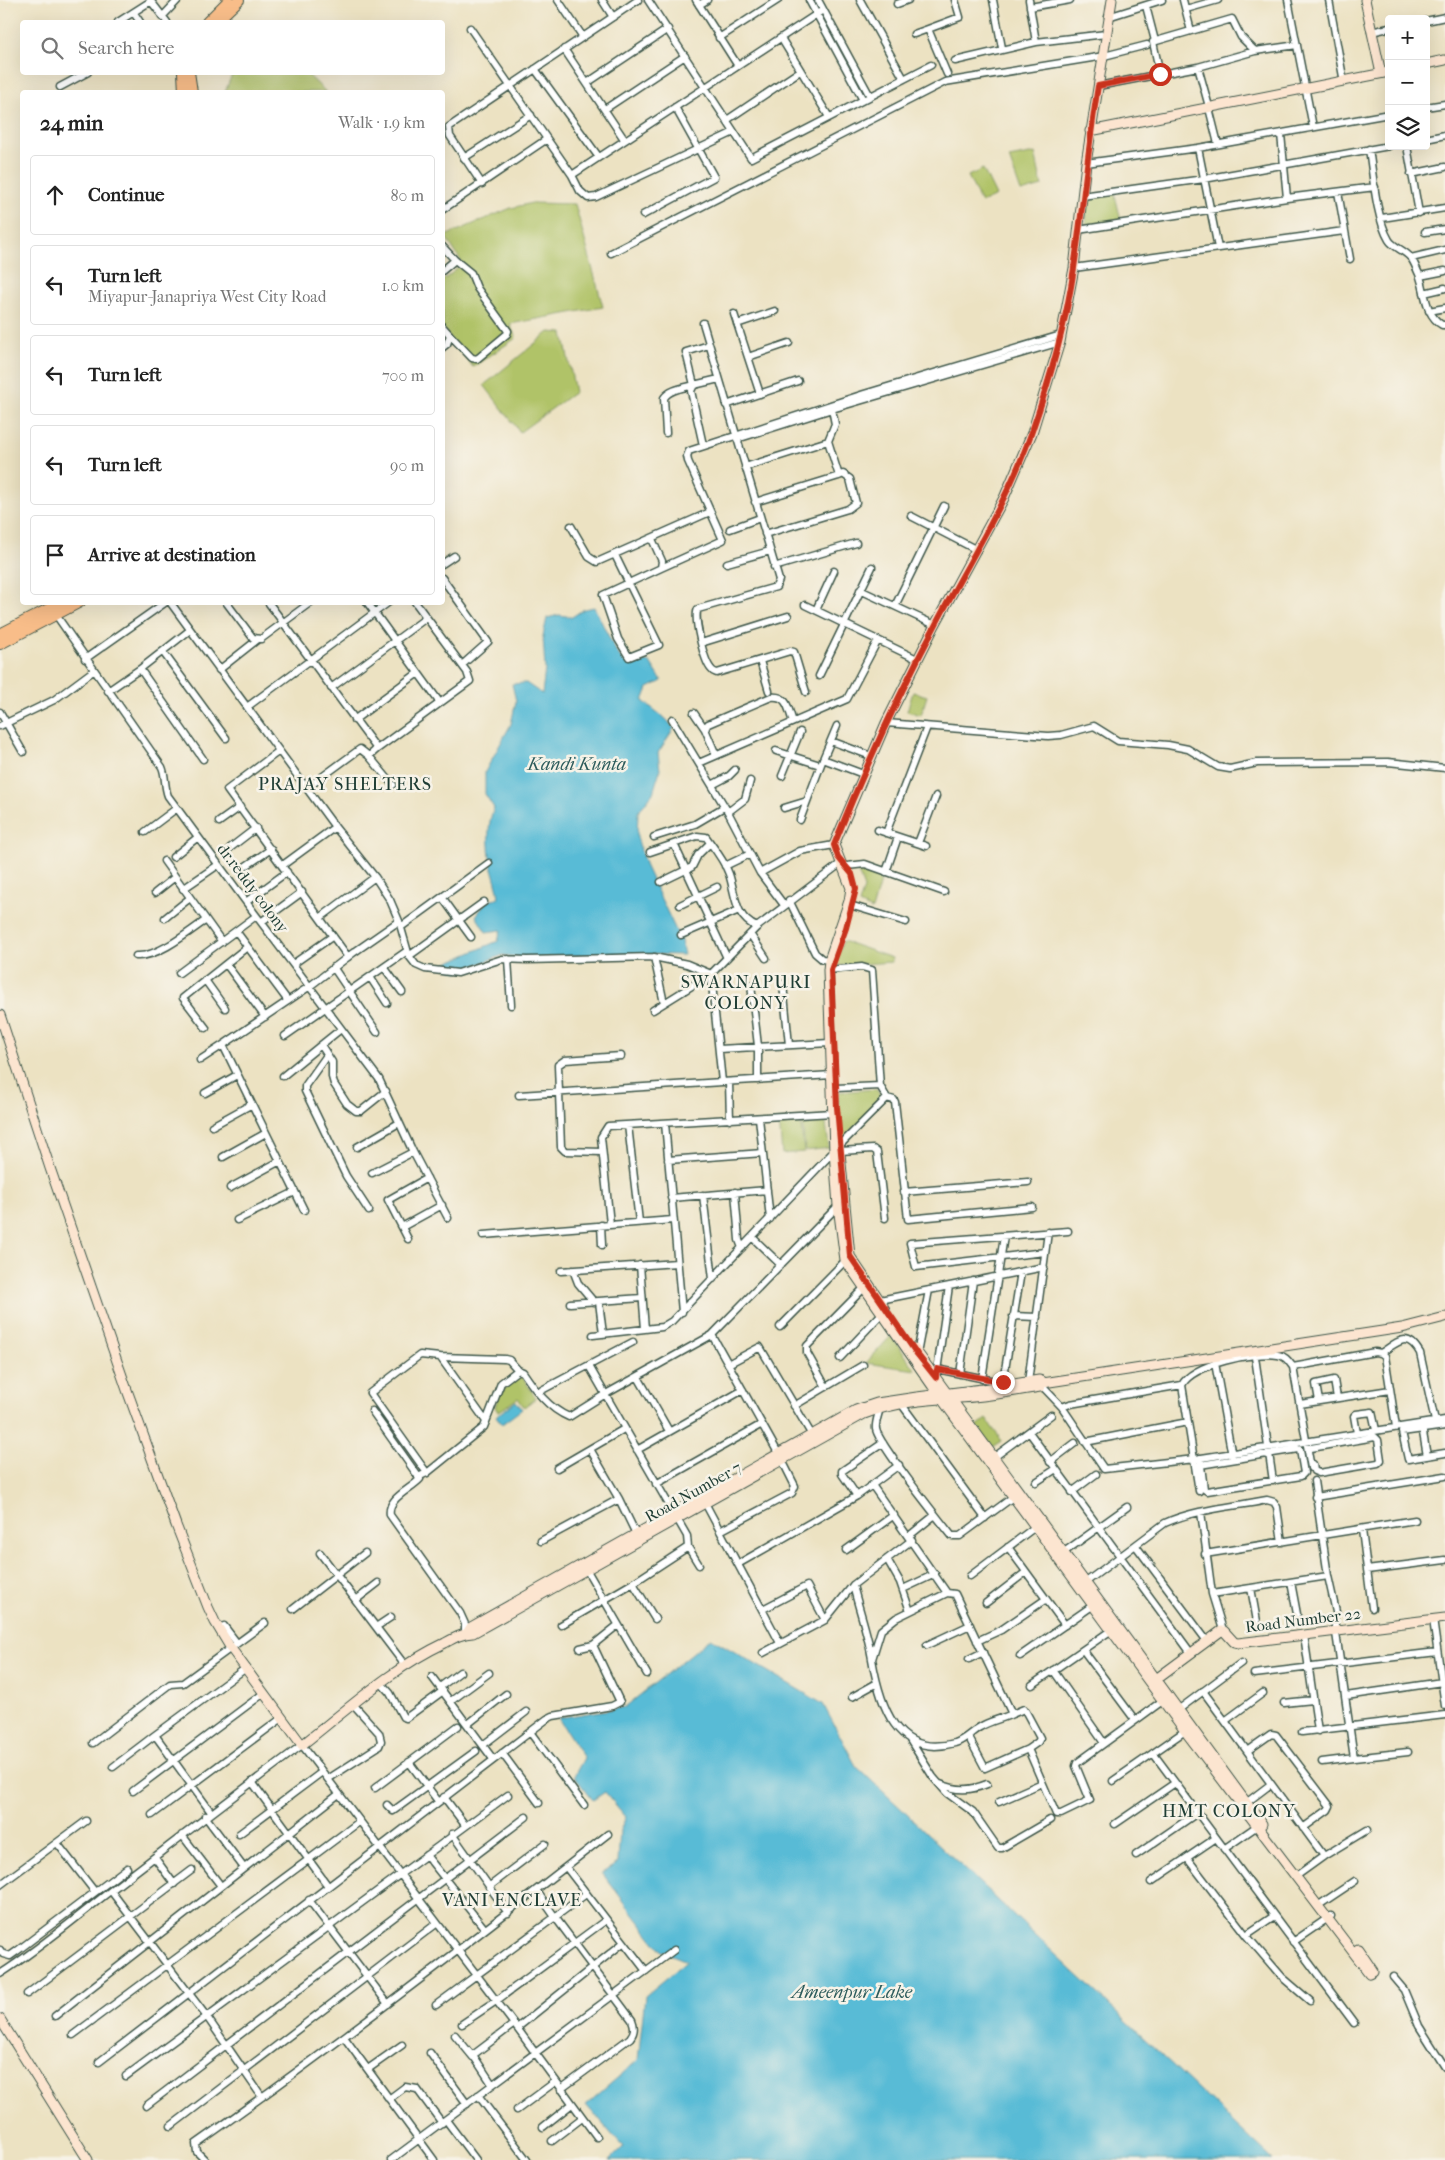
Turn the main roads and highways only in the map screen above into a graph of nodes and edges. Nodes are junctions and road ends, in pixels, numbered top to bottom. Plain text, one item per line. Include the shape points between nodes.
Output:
1 (229, 0) edge
2 (239, 0) edge
3 (209, 20) edge
4 (218, 20) edge
5 (183, 75) edge
6 (189, 75) edge
7 (184, 90) edge
8 (192, 90) edge
9 (56, 605) edge
10 (74, 605) edge
11 (0, 634) edge
12 (0, 644) edge

1 - 3 main road
2 - 4 main road
5 - 7 main road
6 - 8 main road
9 - 11 main road
10 - 12 main road

